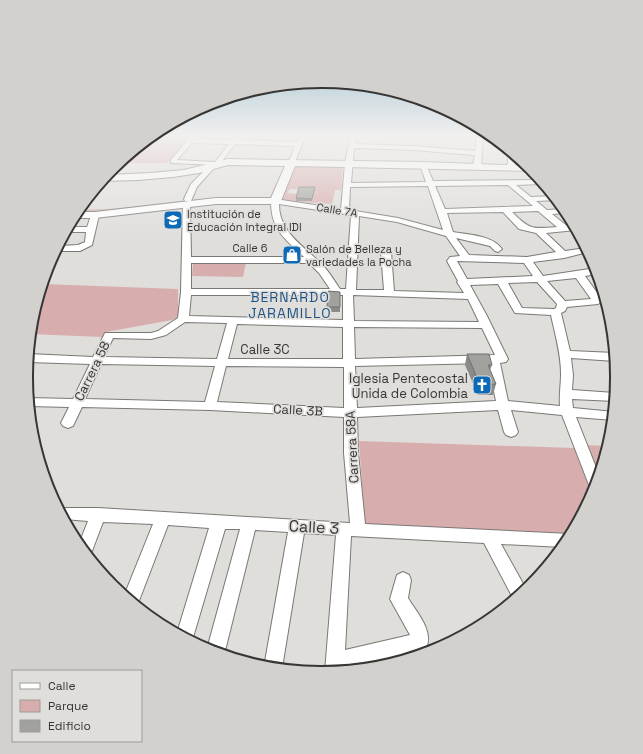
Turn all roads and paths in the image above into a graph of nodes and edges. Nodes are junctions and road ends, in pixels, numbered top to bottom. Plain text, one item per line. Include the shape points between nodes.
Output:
1 (182, 172) edge
2 (207, 172) edge
3 (287, 172) edge
4 (347, 172) edge
5 (426, 172) edge
6 (113, 177) edge
7 (534, 183) edge
8 (431, 184) junction
9 (511, 184) junction
10 (346, 185) junction
11 (548, 198) edge
12 (276, 199) junction
13 (530, 199) junction
14 (187, 201) junction
15 (88, 209) edge
16 (505, 210) junction
17 (543, 210) junction
18 (344, 211) junction
19 (442, 211) junction
20 (557, 211) edge
21 (355, 213) junction
22 (83, 215) edge
23 (95, 215) junction
24 (91, 229) junction
25 (565, 229) junction
26 (568, 229) edge
27 (74, 230) edge
28 (539, 231) junction
29 (449, 234) junction
30 (63, 249) edge
31 (498, 249) dead end
32 (581, 251) edge
33 (386, 252) dead end
34 (564, 255) junction
35 (466, 258) junction
36 (186, 260) junction
37 (313, 260) junction
38 (527, 260) junction
39 (590, 272) edge
40 (579, 275) junction
41 (540, 279) junction
42 (501, 280) junction
43 (462, 282) junction
44 (597, 290) edge
45 (186, 292) junction
46 (592, 292) junction
47 (345, 293) junction
48 (389, 294) junction
49 (470, 296) junction
50 (559, 308) junction
51 (183, 319) junction
52 (233, 320) junction
53 (348, 323) junction
54 (486, 325) junction
55 (566, 354) junction
56 (609, 357) edge
57 (34, 358) edge
58 (497, 359) junction
59 (96, 361) junction
60 (222, 363) junction
61 (349, 363) junction
62 (565, 394) junction
63 (609, 397) edge
64 (34, 402) edge
65 (76, 404) junction
66 (503, 405) junction
67 (210, 406) junction
68 (567, 412) junction
69 (349, 413) junction
70 (608, 416) edge
71 (68, 423) dead end
72 (511, 432) dead end
73 (592, 476) edge
74 (68, 513) edge
75 (98, 514) junction
76 (163, 518) junction
77 (219, 521) junction
78 (249, 523) junction
79 (297, 526) junction
80 (351, 529) junction
81 (488, 538) junction
82 (559, 540) edge
83 (87, 544) edge
84 (403, 580) dead end
85 (517, 589) edge
86 (133, 596) edge
87 (187, 632) edge
88 (217, 646) edge
89 (274, 661) edge
90 (338, 665) edge
91 (335, 666) edge

1 - 6 street
2 - 14 street via 194,186
3 - 12 street
4 - 10 street
5 - 8 street
7 - 9 street, Calle 7A
8 - 9 street, Calle 7A
8 - 10 street, Calle 7A
8 - 19 street
9 - 13 street
10 - 18 street
11 - 13 street
12 - 14 street, Calle 7A
12 - 18 street, Calle 7A
12 - 37 street via 275,215 282,230
13 - 17 street
14 - 15 street, Calle 7A
14 - 23 street, Calle 7A
14 - 36 street
16 - 17 street
16 - 19 street
16 - 28 street via 522,227
17 - 20 street
17 - 25 street
18 - 21 street, Calle 7A
19 - 29 street
21 - 29 street, Calle 7A via 398,220
21 - 47 street, Carrera 58A
22 - 23 street, Calle 7A
23 - 24 street
24 - 27 street
24 - 30 street via 89,242 85,246
25 - 26 street
25 - 28 street
28 - 34 street
29 - 31 street, Calle 7A via 493,244
29 - 35 street
32 - 34 street
33 - 48 street
34 - 38 street
35 - 38 street
35 - 43 street via 452,261
36 - 37 street, Calle 6
36 - 45 street
37 - 47 street
38 - 41 street
39 - 40 street
40 - 41 street
40 - 46 street
41 - 42 street
41 - 50 street
42 - 43 street
42 - 50 street via 519,311
43 - 49 street
44 - 46 street
45 - 47 street
45 - 51 street
46 - 50 street via 598,301
47 - 48 street
47 - 53 street, Carrera 58A
48 - 49 street
49 - 54 street
50 - 55 street
51 - 52 street
51 - 59 street, Carrera 58 via 156,335 109,335
52 - 53 street
52 - 60 street
53 - 54 street
53 - 61 street, Carrera 58A
54 - 58 street
55 - 56 street
55 - 62 street
57 - 59 street, Calle 3C
58 - 61 street, Calle 3C
58 - 66 street
59 - 60 street, Calle 3C
59 - 65 street, Carrera 58
60 - 61 street, Calle 3C
60 - 67 street
61 - 69 street, Carrera 58A
62 - 63 street
62 - 68 street
64 - 65 street, Calle 3B
65 - 67 street, Calle 3B
65 - 71 street, Carrera 58
66 - 68 street, Calle 3B
66 - 69 street, Calle 3B
66 - 72 street
67 - 69 street, Calle 3B
68 - 70 street, Calle 3B
68 - 73 street
69 - 80 street, Carrera 58A
74 - 75 street, Calle 3
75 - 76 street, Calle 3
75 - 83 street
76 - 77 street, Calle 3
76 - 86 street
77 - 78 street, Calle 3
77 - 87 street
78 - 79 street, Calle 3
78 - 88 street
79 - 80 street, Calle 3
79 - 89 street
80 - 81 street, Calle 3
80 - 91 street, Carrera 58A
81 - 82 street, Calle 3
81 - 85 street
84 - 90 street via 399,599 420,635 420,642

